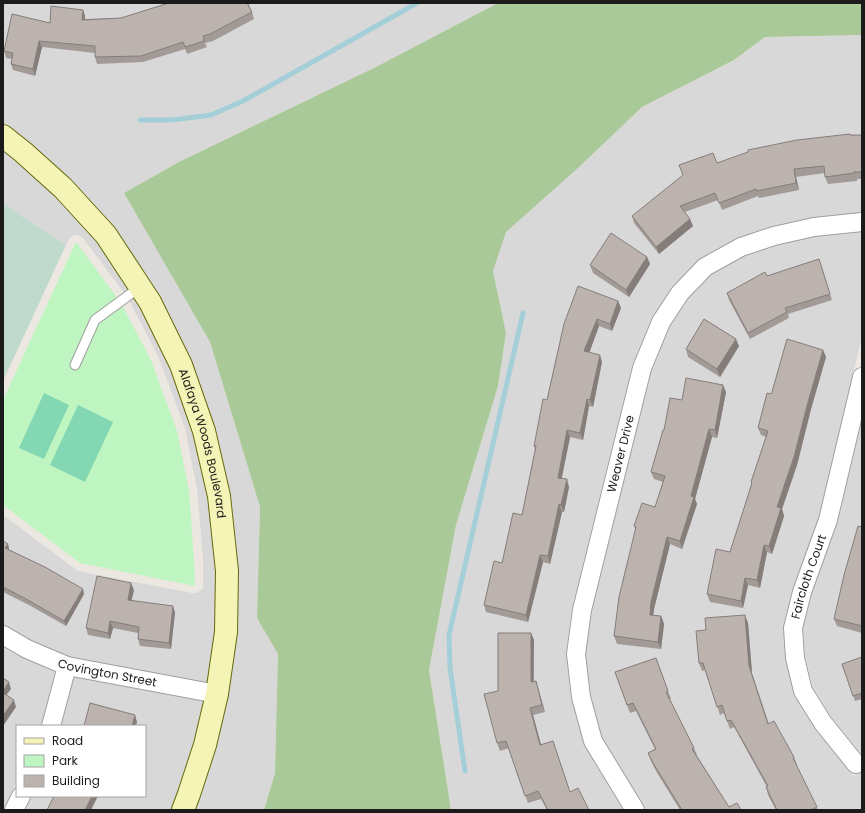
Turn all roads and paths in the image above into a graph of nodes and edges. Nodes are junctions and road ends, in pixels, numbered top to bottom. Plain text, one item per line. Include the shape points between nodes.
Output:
1 (3, 136) edge
2 (862, 222) edge
3 (140, 287) junction
4 (75, 365) dead end
5 (862, 377) edge
6 (3, 635) edge
7 (66, 666) junction
8 (217, 694) junction
9 (51, 725) edge
10 (856, 764) dead end
11 (20, 797) edge
12 (14, 810) edge
13 (183, 810) edge
14 (635, 810) edge

1 - 3 street, Alafaya Woods Boulevard via 63,188 106,235
2 - 14 street, Weaver Drive via 774,236 741,247 705,267 680,293 661,322 642,368 582,610 576,654 581,697 593,741
3 - 4 lane via 95,320
3 - 8 street, Alafaya Woods Boulevard via 182,365 204,431 219,496 227,571 226,632
5 - 10 street, Faircloth Court via 828,520 802,592 793,628 795,658 804,691 823,723
6 - 7 street, Covington Street
7 - 8 street, Covington Street
7 - 9 street
8 - 13 street, Alafaya Woods Boulevard via 205,745
11 - 12 street

